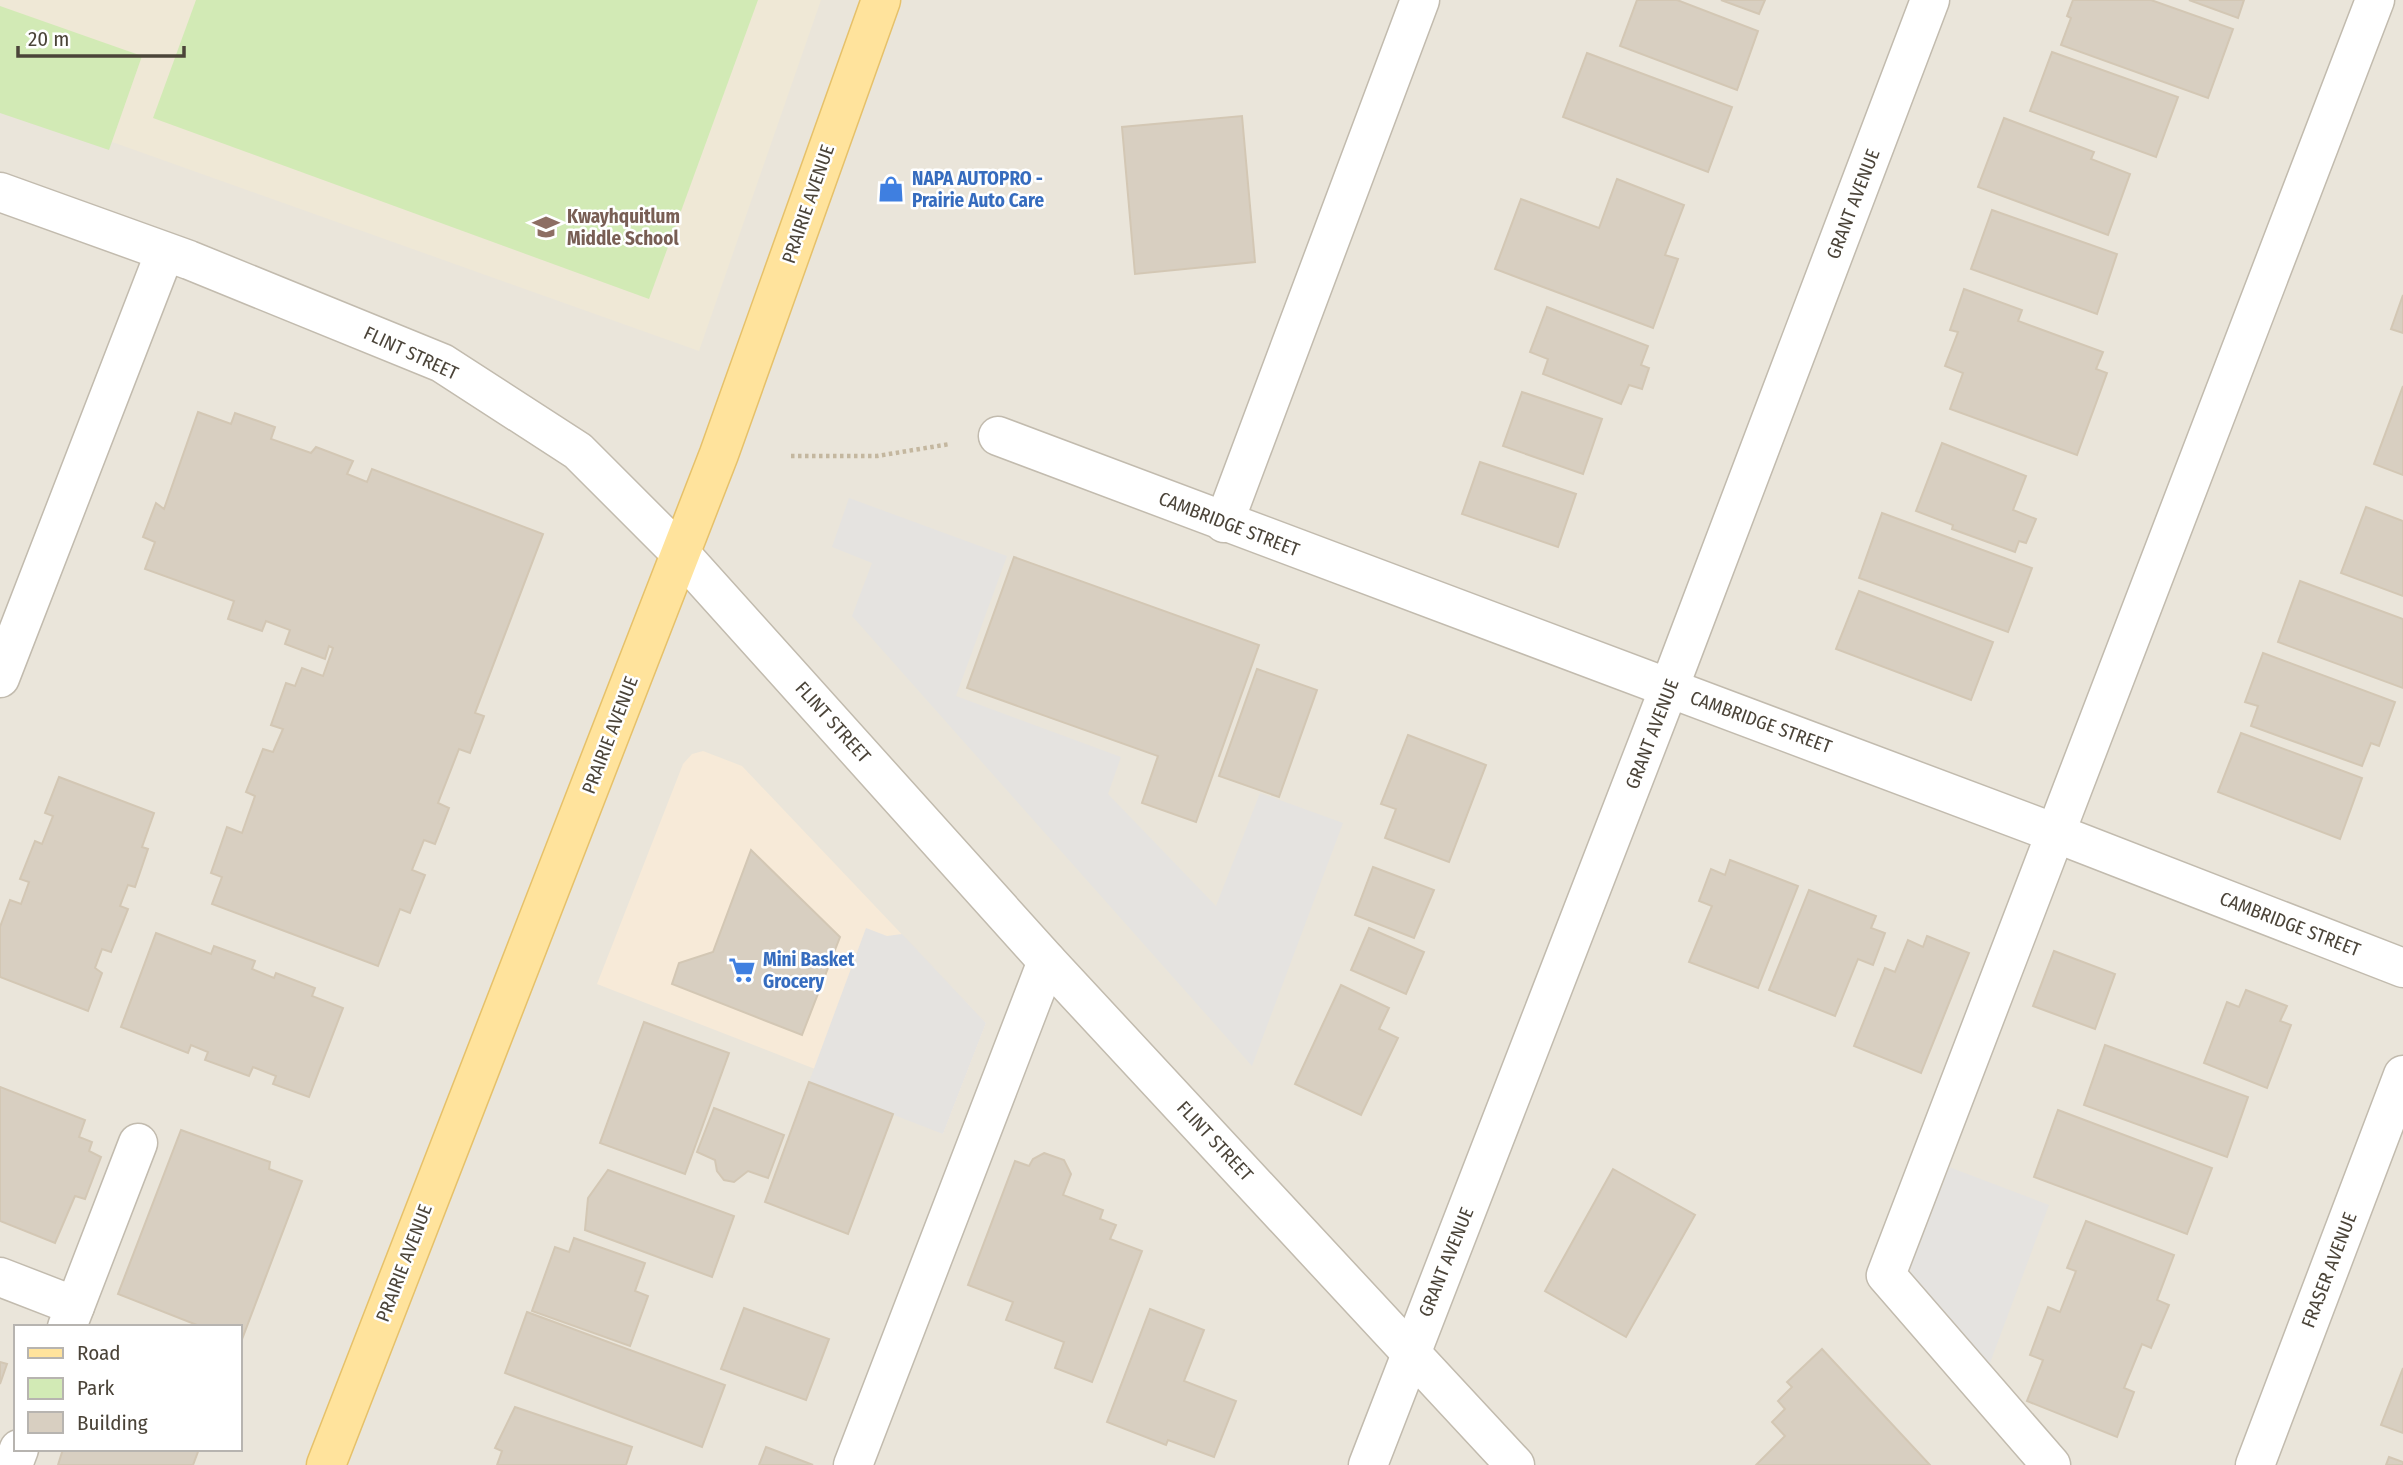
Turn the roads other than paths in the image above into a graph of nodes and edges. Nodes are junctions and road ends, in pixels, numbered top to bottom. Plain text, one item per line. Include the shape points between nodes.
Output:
1 (881, 0) edge
2 (1420, 0) edge
3 (1930, 0) edge
4 (2375, 0) edge
5 (0, 192) edge
6 (165, 252) junction
7 (998, 436) road end
8 (1224, 523) junction
9 (680, 552) junction
10 (0, 678) edge
11 (1669, 688) junction
12 (2055, 833) junction
13 (1047, 961) junction
14 (2403, 968) edge
15 (2403, 1076) edge
16 (138, 1143) dead end
17 (0, 1277) edge
18 (71, 1316) edge
19 (1410, 1354) junction
20 (326, 1465) edge
21 (853, 1465) edge
22 (1368, 1465) edge
23 (1515, 1465) edge
24 (2051, 1465) edge
25 (2255, 1465) edge

1 - 9 main road, PRAIRIE AVENUE via 737,407
2 - 8 street
3 - 11 street, GRANT AVENUE
4 - 12 street
5 - 6 street, FLINT STREET
6 - 9 street, FLINT STREET via 442,363 578,450
6 - 10 street
7 - 8 street, CAMBRIDGE STREET
8 - 11 street, CAMBRIDGE STREET
9 - 13 street, FLINT STREET
9 - 20 main road, PRAIRIE AVENUE
11 - 12 street, CAMBRIDGE STREET
11 - 19 street, GRANT AVENUE
12 - 14 street, CAMBRIDGE STREET
12 - 24 street via 1886,1275
13 - 19 street, FLINT STREET
13 - 21 street
15 - 25 street, FRASER AVENUE
16 - 18 street
17 - 18 street
19 - 22 street, GRANT AVENUE
19 - 23 street, FLINT STREET

